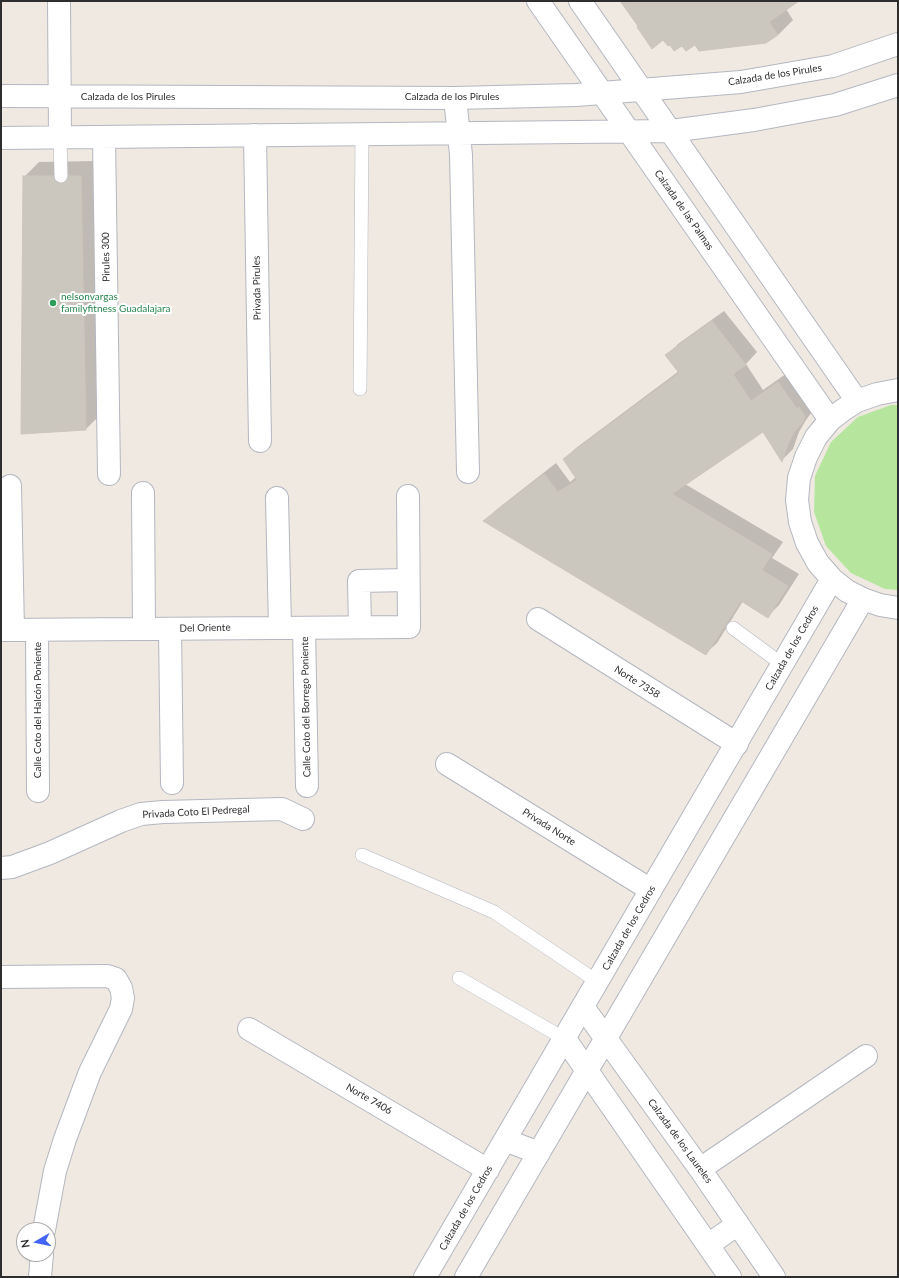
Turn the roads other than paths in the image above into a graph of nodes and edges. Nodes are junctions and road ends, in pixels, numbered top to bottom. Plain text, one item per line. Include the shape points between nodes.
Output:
1 (60, 1) edge
2 (538, 1) edge
3 (580, 1) edge
4 (898, 44) edge
5 (898, 85) edge
6 (642, 90) junction
7 (602, 93) junction
8 (1, 96) edge
9 (60, 96) junction
10 (455, 98) junction
11 (630, 131) junction
12 (671, 131) junction
13 (362, 134) junction
14 (459, 134) junction
15 (256, 135) junction
16 (60, 137) junction
17 (104, 137) junction
18 (1, 138) edge
19 (61, 176) dead end
20 (360, 389) dead end
21 (898, 390) edge
22 (857, 401) junction
23 (830, 420) junction
24 (260, 441) dead end
25 (468, 472) dead end
26 (109, 474) dead end
27 (10, 486) dead end
28 (143, 493) dead end
29 (408, 496) dead end
30 (277, 498) dead end
31 (832, 579) junction
32 (408, 580) junction
33 (863, 599) junction
34 (898, 608) edge
35 (538, 620) dead end
36 (360, 627) junction
37 (280, 628) junction
38 (304, 628) junction
39 (733, 628) dead end
40 (144, 629) junction
41 (170, 629) junction
42 (7, 630) edge
43 (37, 630) junction
44 (783, 664) junction
45 (737, 744) junction
46 (447, 764) dead end
47 (172, 783) dead end
48 (307, 786) dead end
49 (38, 791) dead end
50 (303, 818) dead end
51 (362, 855) dead end
52 (1, 868) edge
53 (652, 890) junction
54 (1, 977) edge
55 (459, 978) dead end
56 (598, 982) junction
57 (583, 1007) junction
58 (249, 1029) dead end
59 (565, 1038) junction
60 (606, 1039) junction
61 (866, 1056) dead end
62 (587, 1070) junction
63 (506, 1140) junction
64 (539, 1153) junction
65 (700, 1169) junction
66 (488, 1170) junction
67 (45, 1222) edge
68 (738, 1224) junction
69 (708, 1245) junction
70 (41, 1262) edge
71 (40, 1277) edge
72 (425, 1277) edge
73 (466, 1277) edge
74 (730, 1277) edge
75 (774, 1277) edge

1 - 9 street
2 - 7 street, Calzada de las Palmas
3 - 6 street
4 - 6 street, Calzada de los Pirules via 833,66 741,82
5 - 12 street via 835,105 754,120
6 - 7 street, Calzada de los Pirules
6 - 12 street
7 - 10 street, Calzada de los Pirules
7 - 11 street, Calzada de las Palmas
8 - 9 street, Calzada de los Pirules
9 - 10 street, Calzada de los Pirules
9 - 16 street
10 - 14 street
11 - 12 street
11 - 14 street
11 - 23 street, Calzada de las Palmas
12 - 22 street
13 - 14 street
13 - 15 street
13 - 20 lane
14 - 25 street
15 - 17 street
15 - 24 street, Privada Pirules
16 - 17 street
16 - 18 street
16 - 19 lane
17 - 26 street, Pirules 300
21 - 22 street
22 - 23 street
23 - 31 street via 816,437 806,457 799,478 797,500 807,544 818,563
27 - 42 street
28 - 40 street
29 - 32 street
30 - 37 street
31 - 33 street
31 - 44 street, Calzada de los Cedros
32 - 36 street, Del Oriente via 409,626
32 - 36 street via 359,581
33 - 34 street
33 - 60 street
35 - 45 street, Norte 7358
36 - 38 street, Del Oriente
37 - 38 street, Del Oriente
37 - 41 street, Del Oriente
38 - 48 street, Calle Coto del Borrego Poniente
39 - 44 lane
40 - 41 street, Del Oriente
40 - 43 street, Del Oriente
41 - 47 street
42 - 43 street, Del Oriente
43 - 49 street, Calle Coto del Halcón Poniente
44 - 45 street, Calzada de los Cedros
45 - 53 street, Calzada de los Cedros
46 - 53 street, Privada Norte
50 - 52 street, Privada Coto El Pedregal via 282,809 141,814 50,854 12,867
51 - 56 lane via 494,912
53 - 56 street, Calzada de los Cedros
54 - 67 street via 107,976 116,979 122,988 121,1009 90,1072 65,1139 55,1171
55 - 59 lane
56 - 57 street, Calzada de los Cedros
57 - 59 street, Calzada de los Cedros
57 - 60 street, Calzada de los Laureles
58 - 66 street, Norte 7406
59 - 62 street
59 - 63 street, Calzada de los Cedros
60 - 62 street
60 - 65 street, Calzada de los Laureles
61 - 65 street
62 - 64 street
62 - 69 street
63 - 64 street
63 - 66 street, Calzada de los Cedros
64 - 73 street
65 - 68 street, Calzada de los Laureles
66 - 72 street, Calzada de los Cedros
68 - 69 street
68 - 75 street, Calzada de los Laureles
69 - 74 street
70 - 71 street

